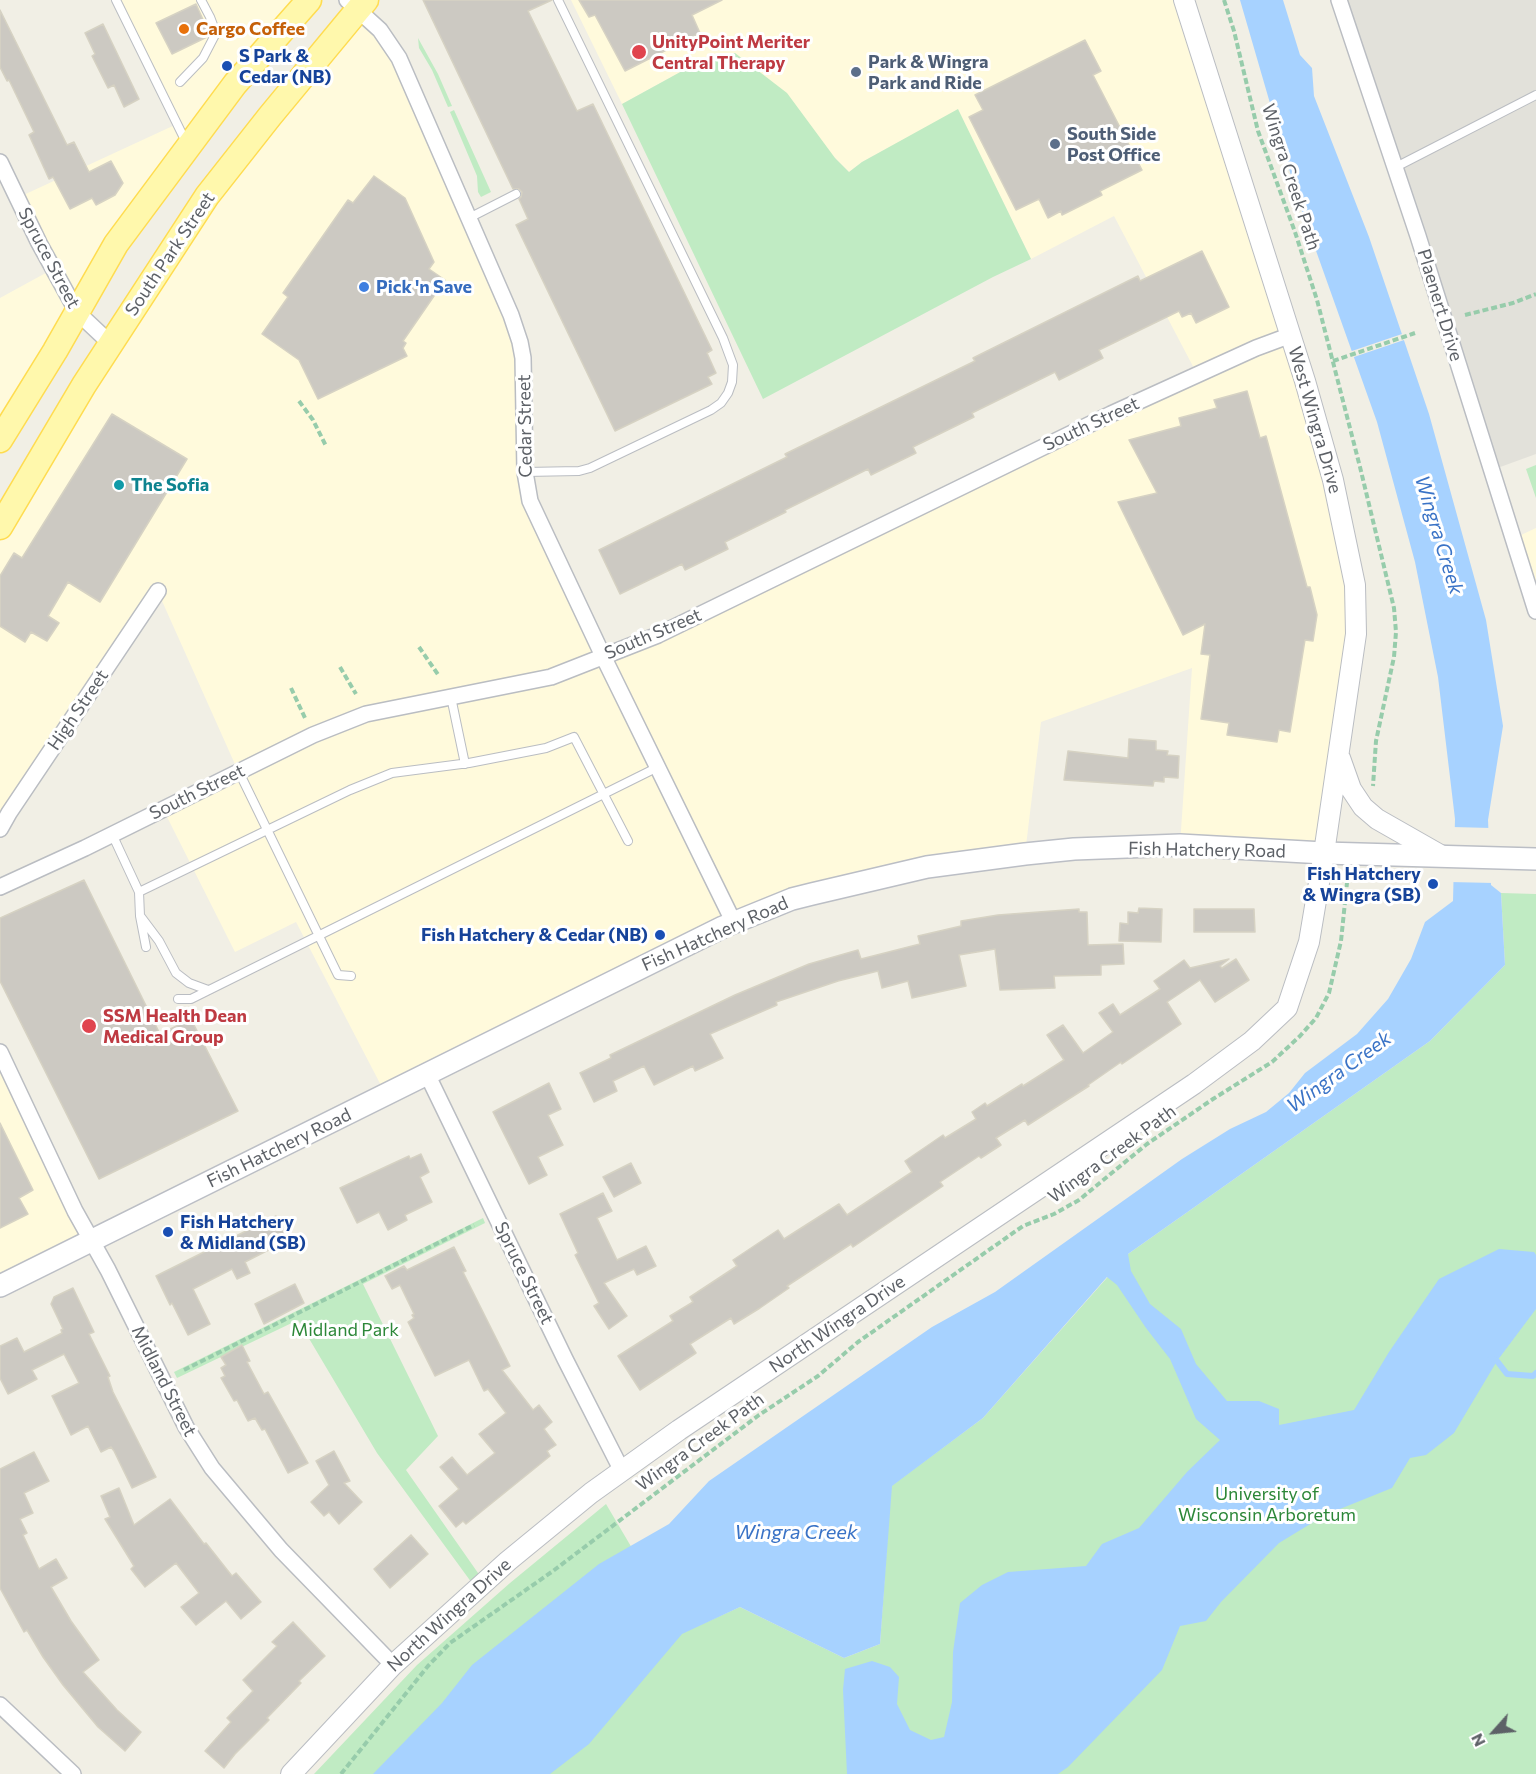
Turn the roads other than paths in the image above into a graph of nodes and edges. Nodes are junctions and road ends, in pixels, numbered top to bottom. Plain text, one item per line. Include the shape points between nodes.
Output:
1 (116, 0) edge
2 (201, 0) edge
3 (309, 0) edge
4 (558, 0) edge
5 (1184, 0) edge
6 (1339, 0) edge
7 (357, 3) edge
8 (180, 82) dead end
9 (1536, 95) edge
10 (188, 147) junction
11 (0, 162) edge
12 (1394, 168) junction
13 (516, 194) dead end
14 (469, 218) junction
15 (77, 312) junction
16 (1291, 334) junction
17 (111, 344) junction
18 (0, 440) edge
19 (525, 472) junction
20 (0, 527) edge
21 (158, 591) dead end
22 (1536, 611) edge
23 (603, 656) junction
24 (452, 697) junction
25 (1339, 755) junction
26 (465, 764) junction
27 (658, 767) junction
28 (239, 772) junction
29 (603, 794) junction
30 (0, 829) edge
31 (268, 830) junction
32 (112, 834) junction
33 (628, 841) dead end
34 (1324, 853) junction
35 (1442, 856) junction
36 (1536, 859) edge
37 (0, 887) edge
38 (139, 892) junction
39 (140, 916) junction
40 (735, 922) junction
41 (319, 935) junction
42 (146, 946) dead end
43 (351, 976) dead end
44 (208, 990) junction
45 (178, 999) dead end
46 (0, 1052) edge
47 (427, 1074) junction
48 (92, 1241) junction
49 (0, 1286) edge
50 (622, 1471) junction
51 (393, 1665) junction
52 (0, 1705) edge
53 (73, 1774) edge
54 (291, 1774) edge

1 - 10 lane
2 - 8 lane via 216,33 203,58
3 - 10 main road via 235,84
4 - 19 lane via 723,338 733,365 732,382 721,403 711,410 590,468
5 - 16 street, West Wingra Drive
6 - 12 street, Plaenert Drive
7 - 14 street, Cedar Street via 399,57
7 - 17 main road, South Park Street via 207,196
9 - 12 lane
10 - 15 main road via 116,244
11 - 15 street, Spruce Street
12 - 22 street, Plaenert Drive
13 - 14 lane
14 - 19 street, Cedar Street via 520,342 524,367
15 - 17 street, Spruce Street
15 - 18 main road
16 - 23 street, South Street via 1111,414 666,631
16 - 25 street, West Wingra Drive via 1333,480 1355,585 1356,634
17 - 20 main road, South Park Street
19 - 23 street, Cedar Street via 533,508
21 - 30 street, High Street
23 - 24 street, South Street via 551,677
23 - 27 street, Cedar Street
24 - 26 lane
24 - 28 street, South Street via 366,714
25 - 34 street, West Wingra Drive
25 - 35 street via 1351,789 1363,807
26 - 29 lane via 546,748 574,737
26 - 31 lane via 392,774
27 - 29 lane
27 - 40 street, Cedar Street
28 - 31 lane
28 - 32 street, South Street
29 - 33 lane
29 - 41 lane
31 - 38 lane
31 - 41 lane
32 - 37 street, South Street
32 - 38 lane
34 - 35 main road, Fish Hatchery Road
34 - 40 main road, Fish Hatchery Road via 1179,845 1025,854 927,867 792,899
34 - 50 street, North Wingra Drive via 1309,942 1287,1008 1252,1041
35 - 36 main road, Fish Hatchery Road
38 - 39 lane
39 - 42 lane
39 - 44 lane via 176,973
40 - 47 main road, Fish Hatchery Road
41 - 43 lane via 338,975
41 - 44 lane
44 - 45 lane via 191,999
46 - 48 street, Midland Street
47 - 48 main road, Fish Hatchery Road
47 - 50 street, Spruce Street
48 - 49 main road, Fish Hatchery Road
48 - 51 street, Midland Street via 186,1427 212,1468 281,1550
50 - 51 street, North Wingra Drive via 508,1561
51 - 54 street, North Wingra Drive
52 - 53 street

